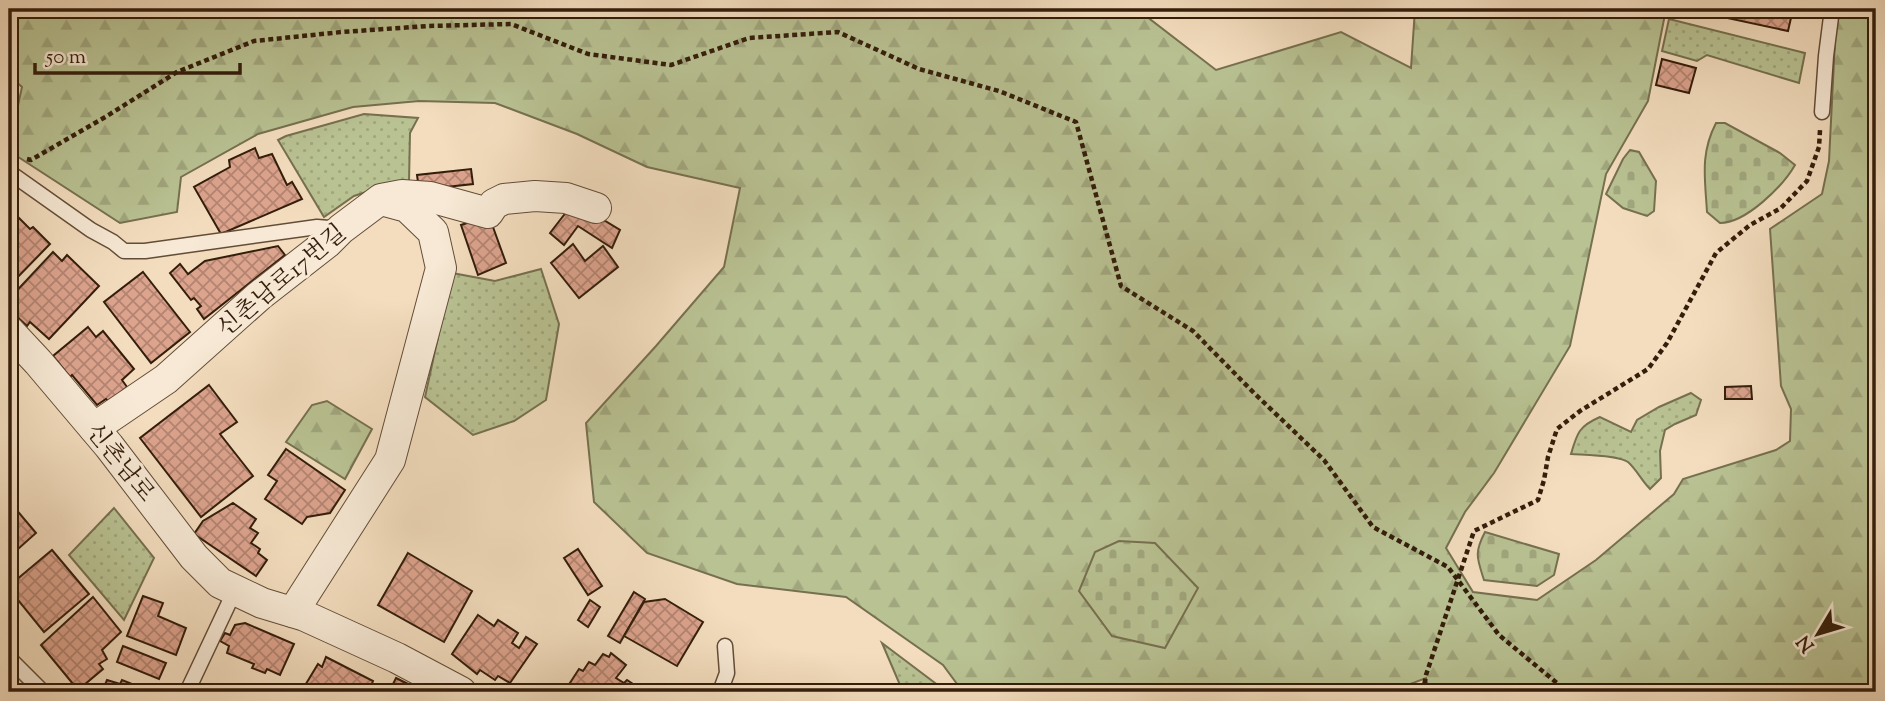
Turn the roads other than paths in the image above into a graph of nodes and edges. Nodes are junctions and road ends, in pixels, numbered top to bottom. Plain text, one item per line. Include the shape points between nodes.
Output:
1 (1832, 9) edge
2 (1822, 112) road end
3 (9, 172) edge
4 (381, 200) junction
5 (596, 208) dead end
6 (341, 229) junction
7 (9, 331) edge
8 (94, 428) junction
9 (235, 590) junction
10 (293, 612) junction
11 (724, 646) dead end
12 (9, 657) edge
13 (43, 692) edge
14 (187, 692) edge
15 (461, 692) edge
16 (720, 692) edge

1 - 2 lane
3 - 6 lane via 124,251 317,227
4 - 5 street, 신촌남로17번길 via 402,195 430,197 488,213 504,199 535,196 566,198
4 - 6 street, 신촌남로17번길
4 - 10 street via 407,207 433,232 441,268 390,460
6 - 8 street, 신촌남로17번길 via 166,379
7 - 8 street, 신촌남로
8 - 9 street, 신촌남로 via 194,557 220,583
9 - 10 street, 신촌남로
9 - 14 lane
10 - 15 street, 신촌남로
11 - 16 lane via 727,673
12 - 13 lane

